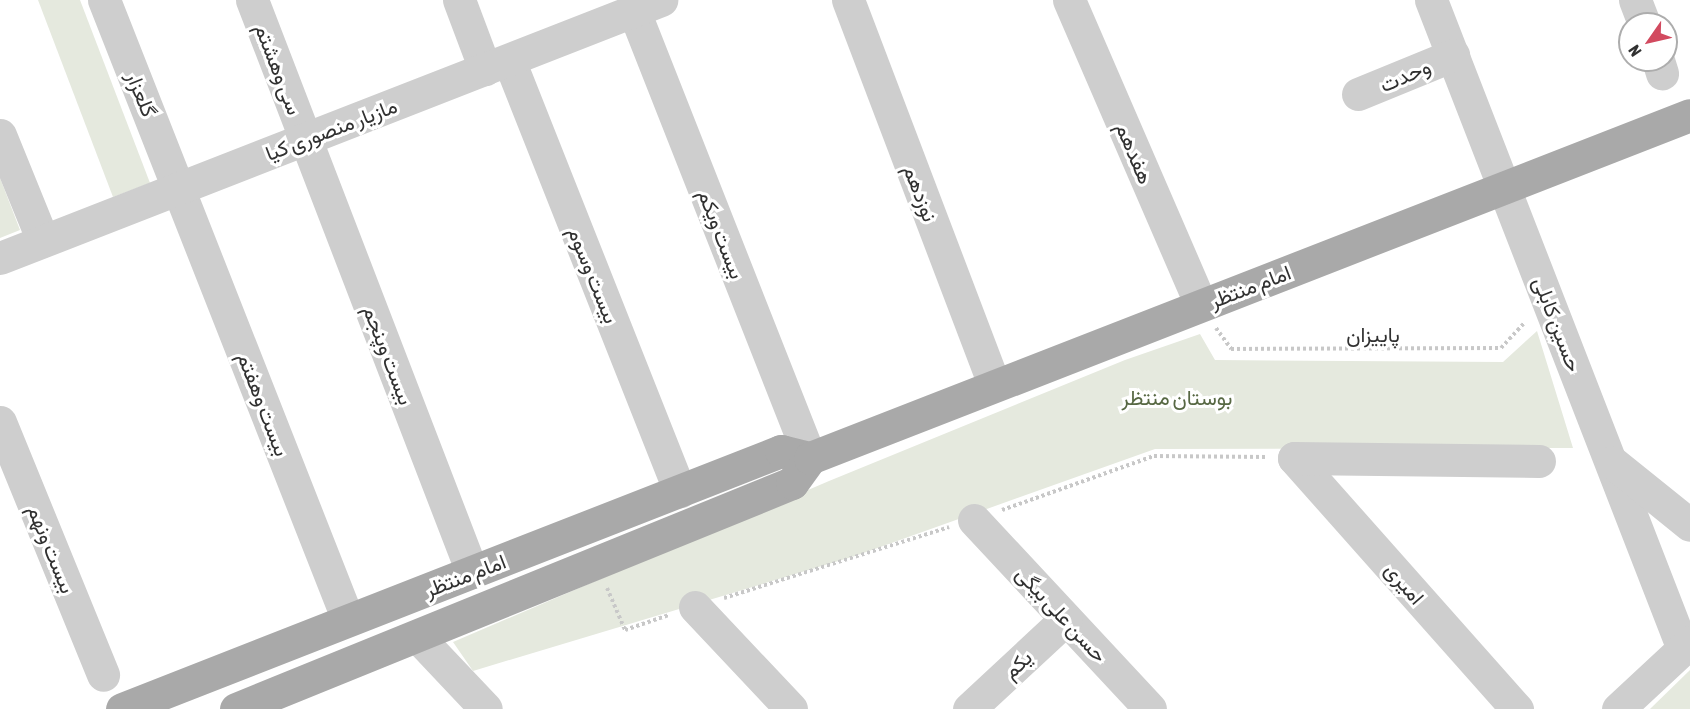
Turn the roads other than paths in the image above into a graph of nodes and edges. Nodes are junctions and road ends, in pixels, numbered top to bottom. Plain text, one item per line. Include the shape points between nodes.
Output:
1 (104, 0) edge
2 (252, 0) edge
3 (459, 0) edge
4 (848, 0) edge
5 (1069, 0) edge
6 (1431, 0) edge
7 (653, 3) edge
8 (1453, 55) junction
9 (497, 64) junction
10 (1358, 94) dead end
11 (1690, 115) edge
12 (0, 135) edge
13 (305, 139) junction
14 (1504, 187) junction
15 (179, 188) junction
16 (43, 241) junction
17 (0, 258) edge
18 (1201, 305) junction
19 (994, 386) junction
20 (0, 422) edge
21 (810, 458) junction
22 (1539, 460) dead end
23 (1611, 461) junction
24 (680, 491) junction
25 (974, 520) road end
26 (1690, 525) edge
27 (472, 572) junction
28 (695, 607) road end
29 (1066, 619) junction
30 (348, 620) junction
31 (417, 636) junction
32 (1686, 645) edge
33 (104, 675) dead end
34 (277, 702) edge
35 (122, 709) edge
36 (236, 709) edge
37 (486, 709) edge
38 (791, 709) edge
39 (969, 709) edge
40 (1150, 709) edge
41 (1517, 709) edge
42 (1618, 709) edge

1 - 15 street, گلعزار
2 - 13 street, سی وهشتم
3 - 9 street, بیست وسوم
4 - 19 street, نوزدهم
5 - 18 street, هفدهم
6 - 8 street, حسین کابلی
7 - 9 street, مازیار منصوری کیا
7 - 21 street, بیست ویکم
8 - 10 street, وحدت
8 - 14 street, حسین کابلی
9 - 13 street, مازیار منصوری کیا
9 - 24 street, بیست وسوم
11 - 14 main road, امام منتظر
12 - 16 street
13 - 15 street, مازیار منصوری کیا
13 - 27 street, بیست وپنجم
14 - 18 main road, امام منتظر
14 - 23 street, حسین کابلی
15 - 16 street, مازیار منصوری کیا
15 - 30 street, بیست وهفتم
16 - 17 street, مازیار منصوری کیا
18 - 19 main road, امام منتظر
19 - 21 main road, امام منتظر
20 - 33 street, بیست ونهم
21 - 24 main road, امام منتظر via 781,451
21 - 31 main road, امام منتظر via 792,483
22 - 41 street, امیری via 1294,458
23 - 26 street
23 - 32 street, حسین کابلی
24 - 27 main road, امام منتظر
25 - 29 street, حسن علی بیگی
27 - 30 main road, امام منتظر
28 - 38 street
29 - 39 street, یکم
29 - 40 street, حسن علی بیگی
30 - 35 main road, امام منتظر
31 - 34 main road, امام منتظر
31 - 37 street
32 - 42 street
34 - 36 main road, امام منتظر

